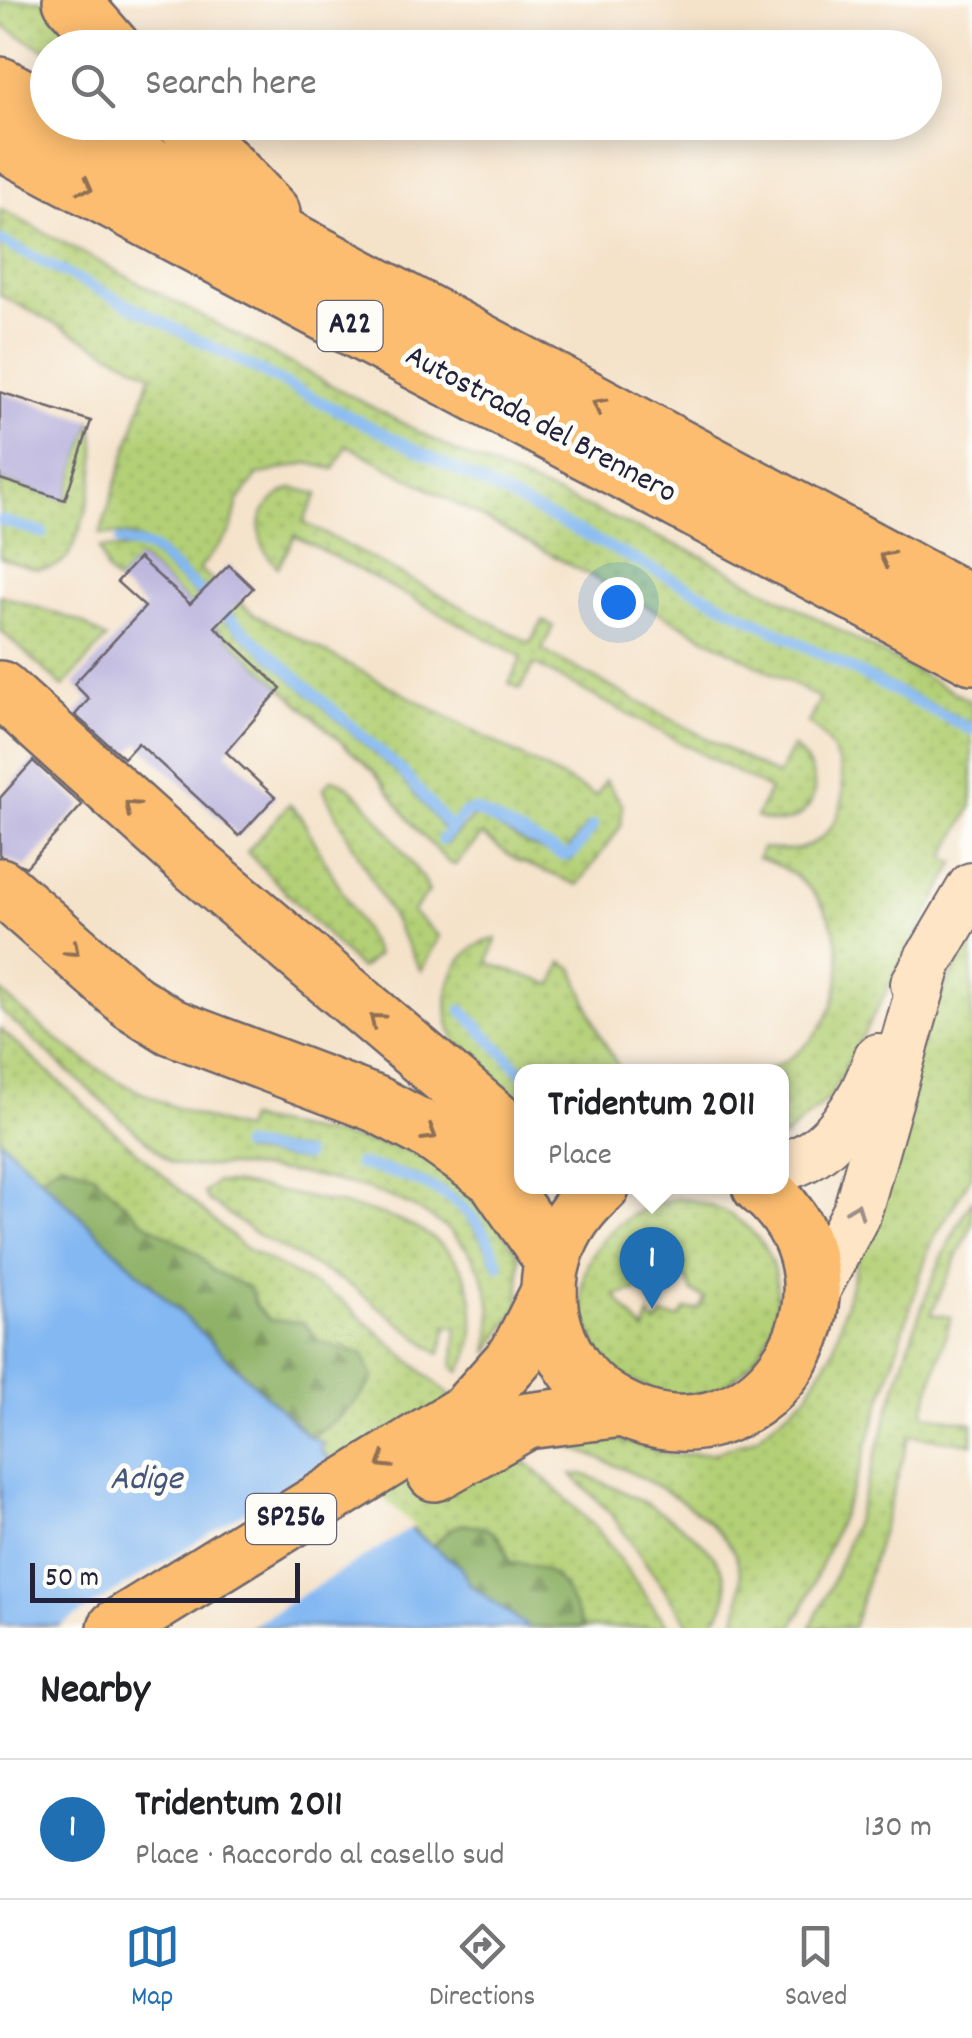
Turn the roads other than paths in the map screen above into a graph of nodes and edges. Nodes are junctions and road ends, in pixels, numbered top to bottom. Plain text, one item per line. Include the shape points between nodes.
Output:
1 (71, 0) edge
2 (97, 30) edge
3 (0, 86) edge
4 (30, 102) edge
5 (104, 140) edge
6 (202, 140) edge
7 (0, 141) edge
8 (305, 248) junction
9 (972, 604) edge
10 (972, 656) edge
11 (0, 689) edge
12 (0, 886) edge
13 (972, 887) edge
14 (929, 958) junction
15 (514, 1135) edge
16 (789, 1162) edge
17 (594, 1194) edge
18 (768, 1194) edge
19 (551, 1276) junction
20 (812, 1297) junction
21 (622, 1409) junction
22 (480, 1423) junction
23 (116, 1628) edge
24 (188, 1628) edge

1 - 2 main road
3 - 4 main road
5 - 8 main road, Autostrada del Brennero / A22
6 - 8 main road
7 -> 10 main road, Autostrada del Brennero / A22
9 -> 8 main road, Autostrada del Brennero / A22
15 -> 11 main road
12 -> 19 main road via 132,1002 172,1027 376,1104 433,1134 494,1178
13 - 14 main road, SP256
14 - 16 main road, SP256 via 854,1111 830,1139
20 -> 14 main road, SP256 via 857,1212
17 - 19 main road, SP256 via 576,1212
18 - 20 main road, SP256 via 800,1236
19 - 21 main road, SP256 via 557,1336 572,1366
19 - 22 main road, SP256
20 - 21 main road, SP256 via 792,1360 749,1403 692,1422
21 - 22 main road, SP256
22 -> 23 main road, SP256
22 - 24 main road, SP256

